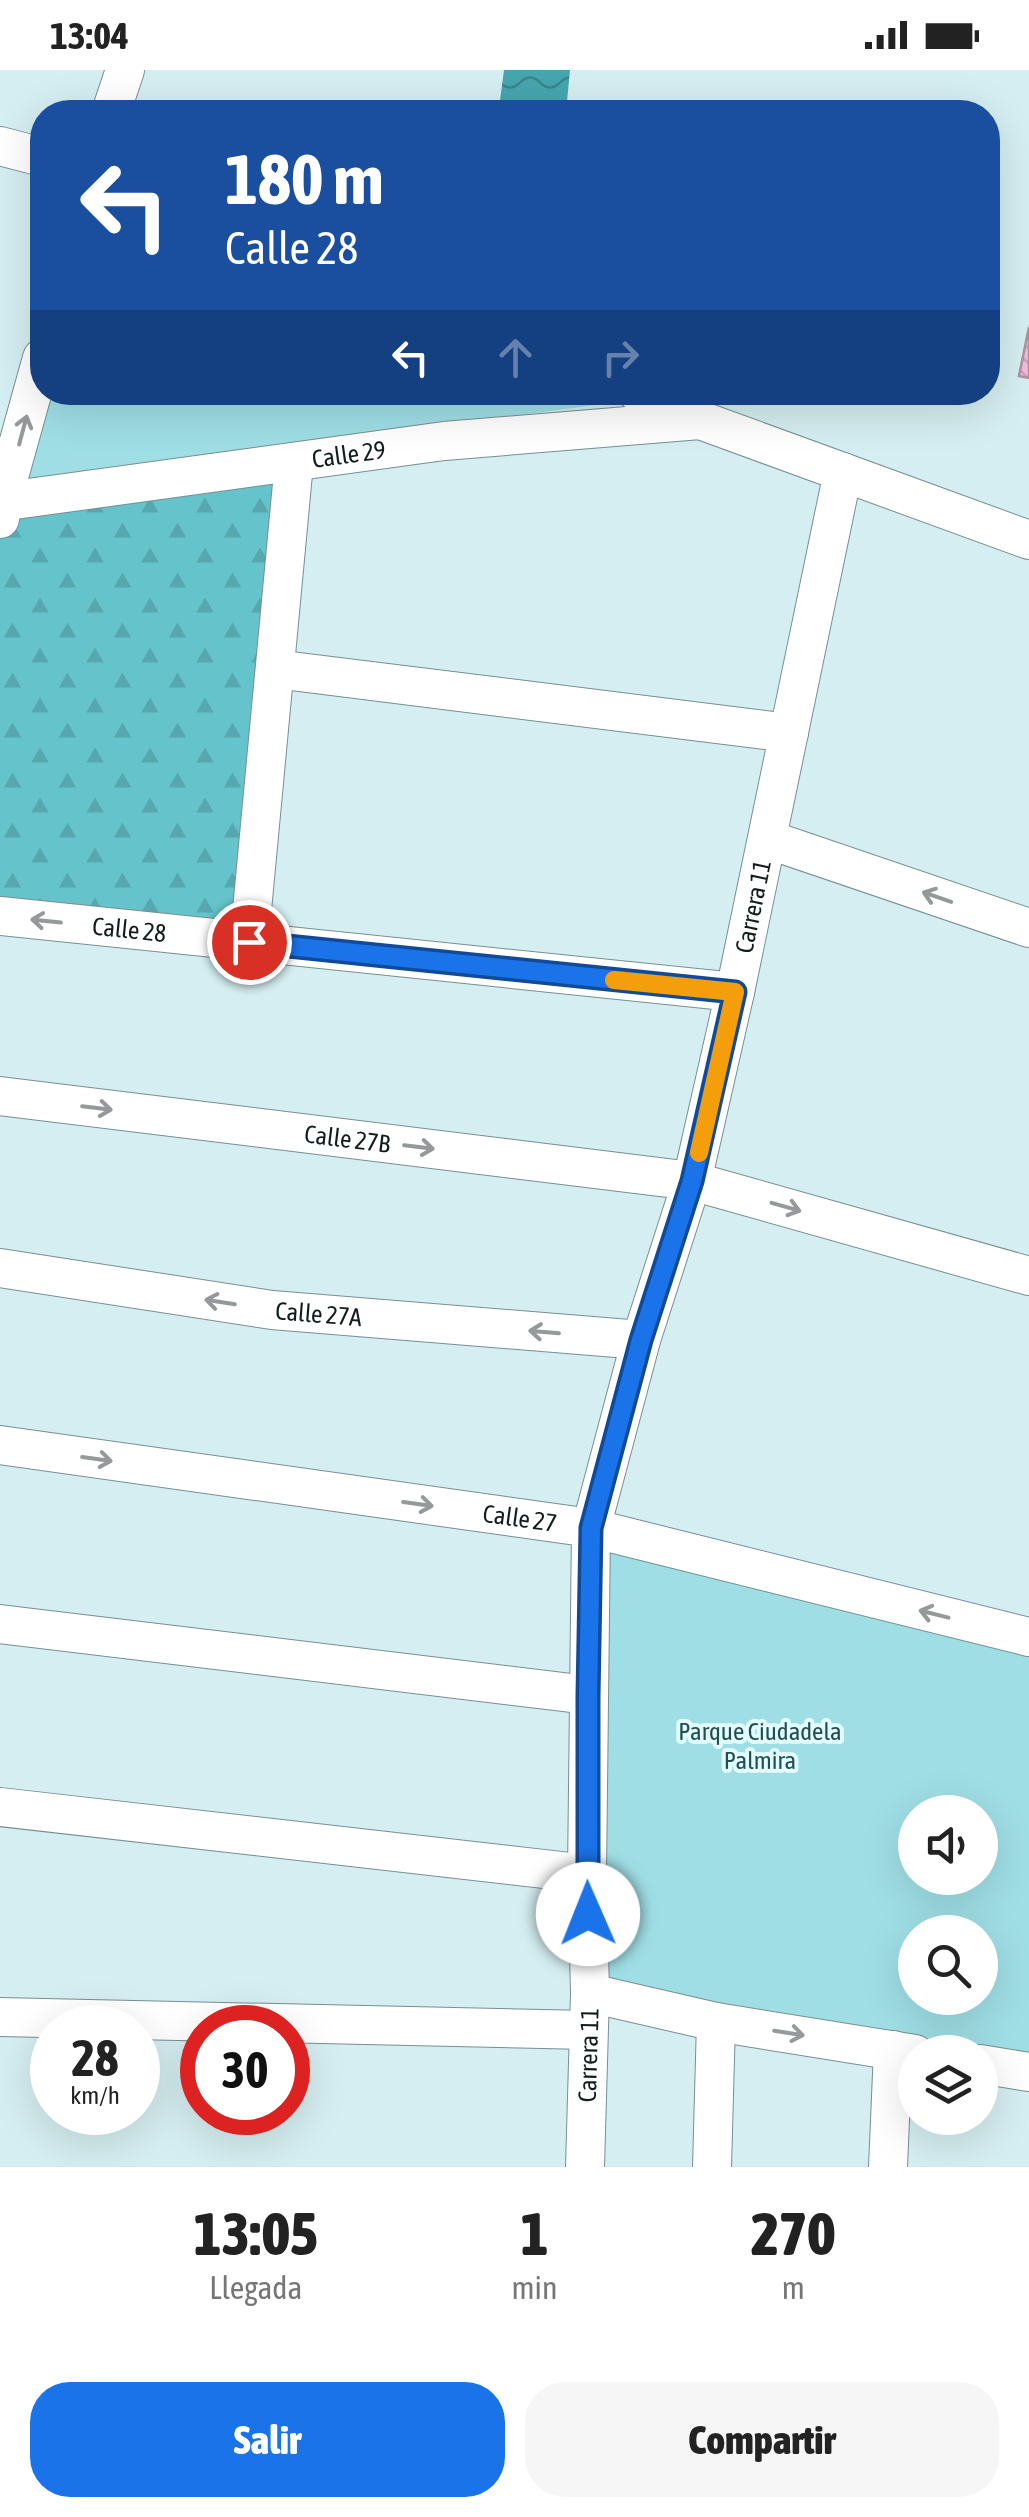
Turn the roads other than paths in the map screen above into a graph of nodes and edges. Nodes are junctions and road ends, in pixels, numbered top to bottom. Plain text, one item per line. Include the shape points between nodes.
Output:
1 (125, 70) edge
2 (115, 100) edge
3 (0, 146) edge
4 (30, 155) edge
5 (30, 402) edge
6 (667, 405) edge
7 (700, 420) junction
8 (294, 463) junction
9 (842, 472) junction
10 (1, 508) edge
11 (1029, 540) edge
12 (275, 669) junction
13 (789, 733) junction
14 (766, 839) junction
15 (0, 916) edge
16 (1029, 928) edge
17 (249, 942) junction
18 (735, 992) junction
19 (0, 1096) edge
20 (692, 1181) junction
21 (0, 1268) edge
22 (1029, 1276) edge
23 (641, 1340) junction
24 (0, 1445) edge
25 (591, 1528) junction
26 (0, 1624) edge
27 (1029, 1638) edge
28 (588, 1696) junction
29 (0, 1807) edge
30 (587, 1874) junction
31 (589, 2012) junction
32 (0, 2017) edge
33 (716, 2022) junction
34 (898, 2051) edge
35 (998, 2067) edge
36 (1029, 2072) edge
37 (898, 2095) edge
38 (585, 2167) edge
39 (712, 2167) edge
40 (888, 2167) edge

1 - 2 street
3 - 4 street
10 -> 5 street
6 - 7 street
7 - 8 street, Calle 29 via 444,441
7 - 9 street
8 - 10 street, Calle 29
8 - 12 street
9 - 11 street
9 - 13 street, Carrera 11
12 - 13 street
12 - 17 street
13 - 14 street, Carrera 11
16 -> 14 street
14 - 18 street, Carrera 11
17 -> 15 street, Calle 28
17 - 18 street, Calle 28
18 - 20 street, Carrera 11
19 -> 20 street, Calle 27B
20 -> 22 street
20 - 23 street, Carrera 11
23 -> 21 street, Calle 27A via 272,1310
23 - 25 street, Carrera 11
24 -> 25 street, Calle 27
27 -> 25 street, Calle 27
25 - 28 street, Carrera 11
26 - 28 street
28 - 30 street, Carrera 11
29 - 30 street
30 - 31 street, Carrera 11
31 - 32 street
31 - 33 street
31 - 38 street, Carrera 11
33 -> 34 street
33 - 39 street
35 - 36 street
37 - 40 street

